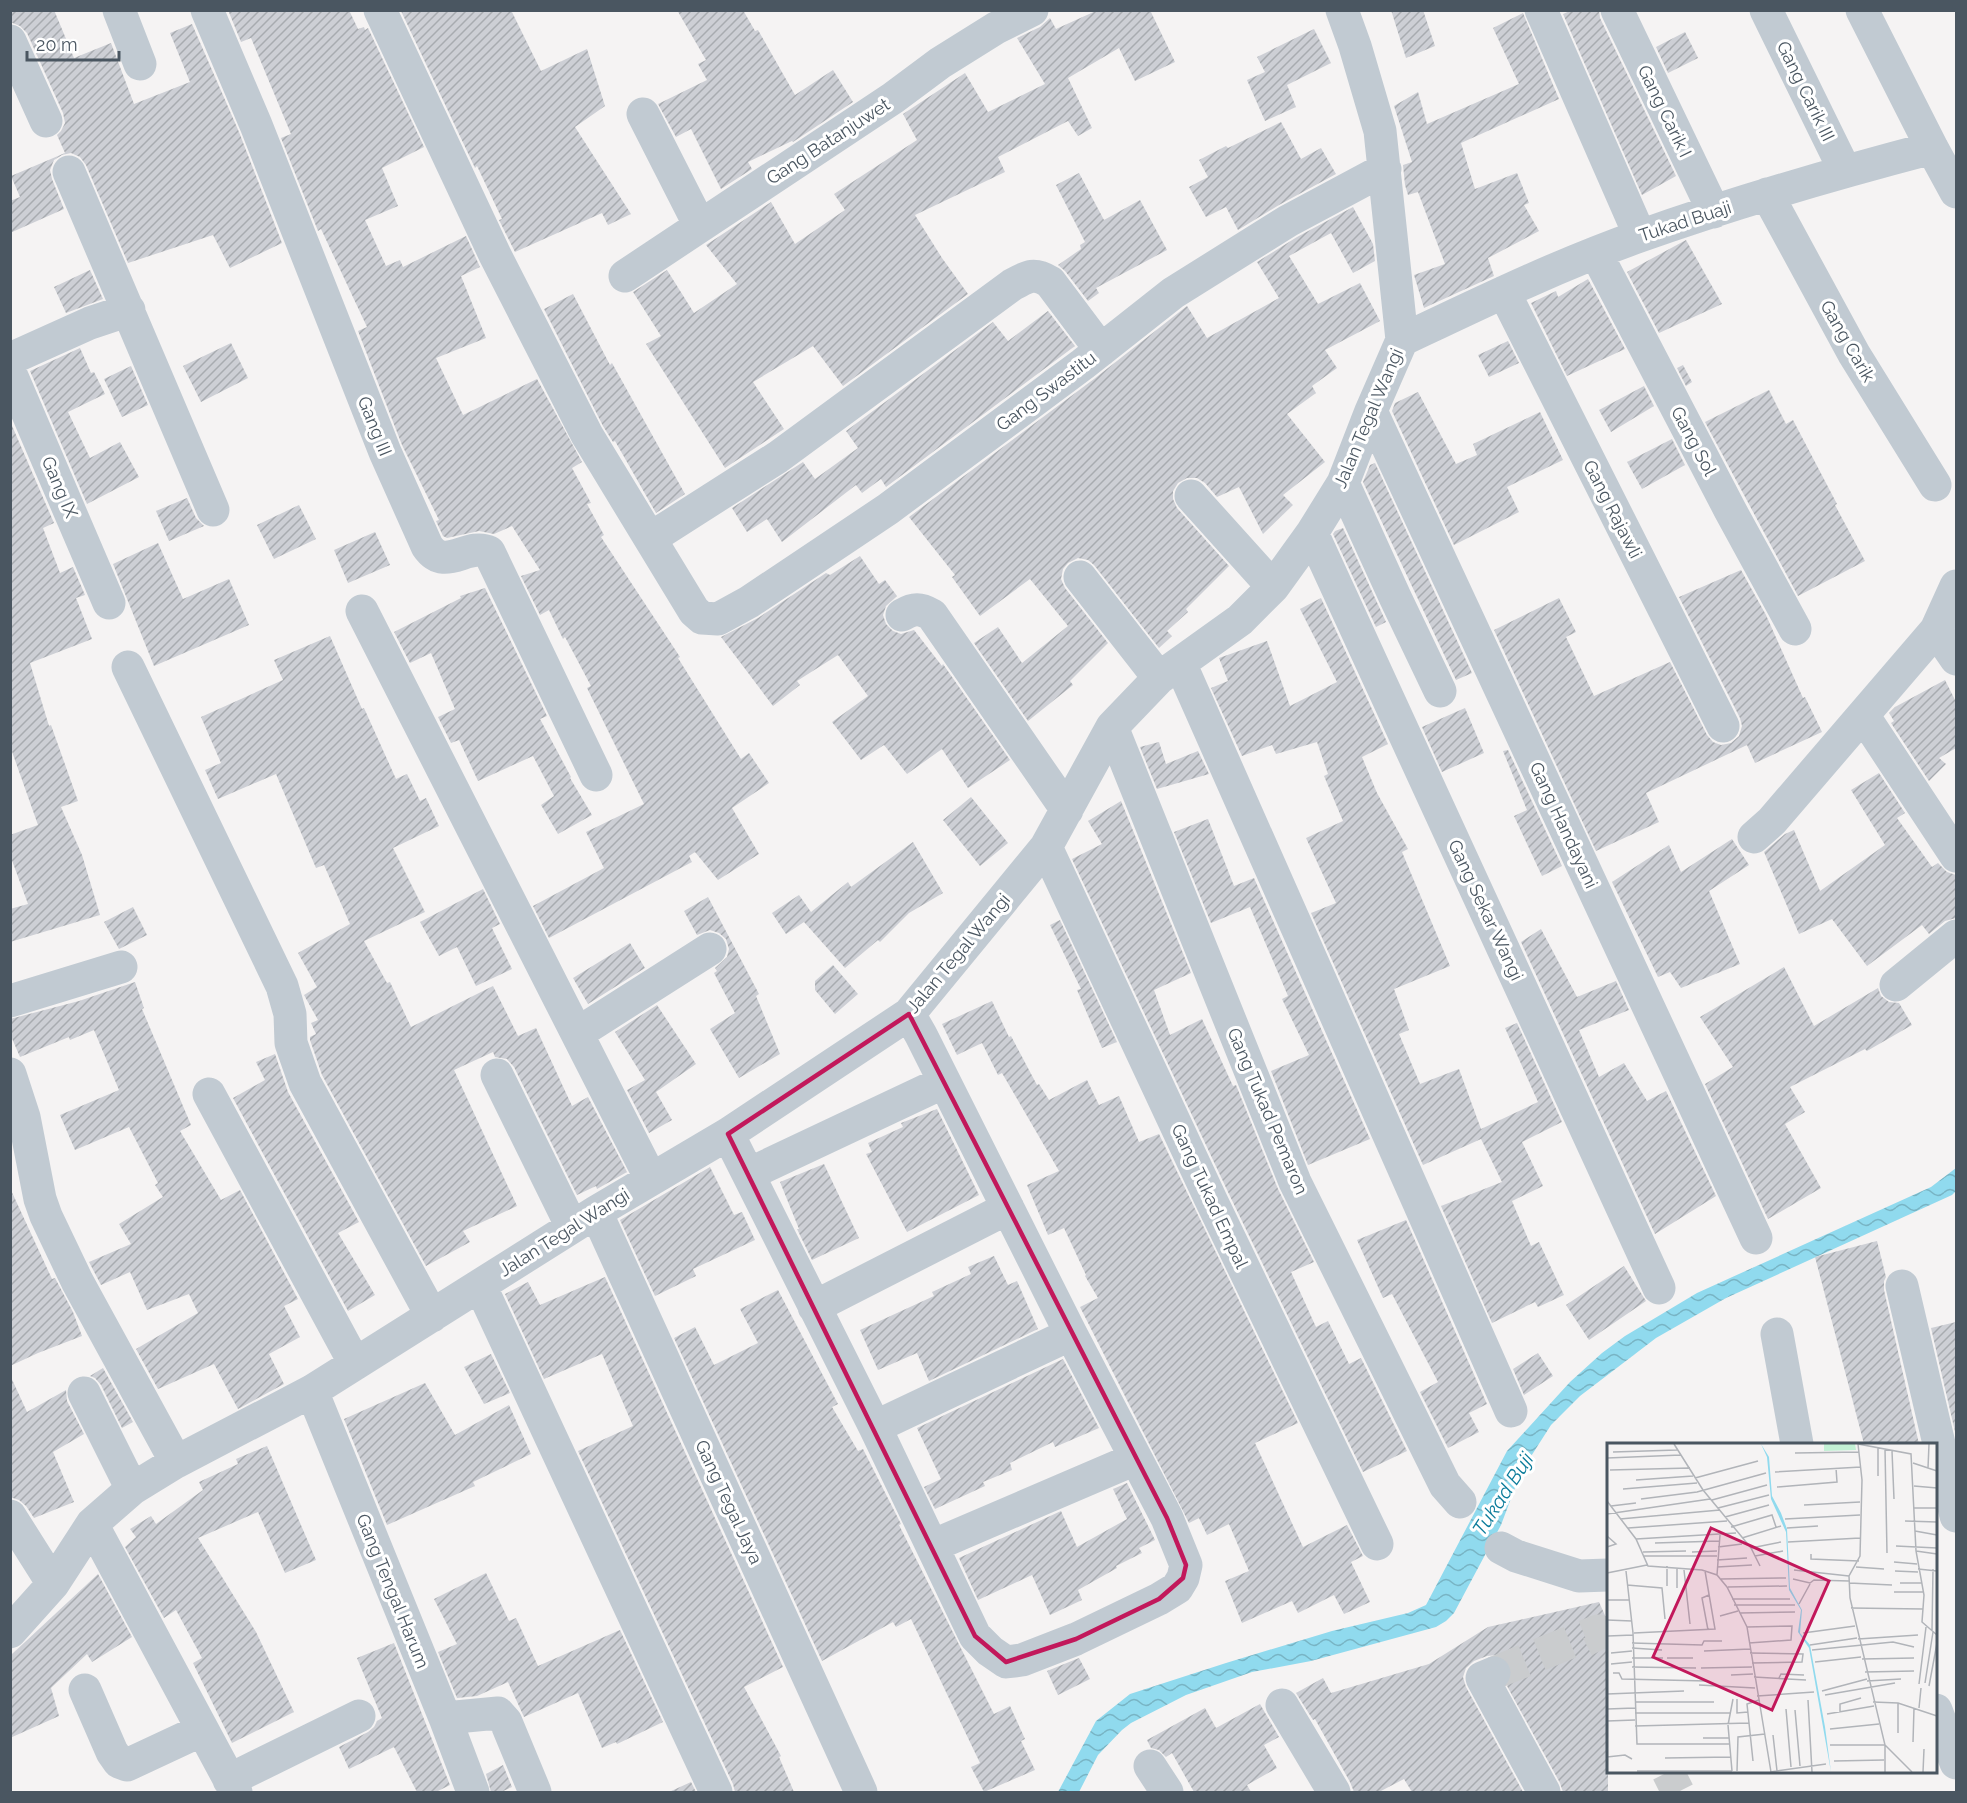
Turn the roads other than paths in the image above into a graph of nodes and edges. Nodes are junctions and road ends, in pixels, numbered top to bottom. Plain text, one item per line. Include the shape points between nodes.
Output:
1 (119, 10) edge
2 (207, 10) edge
3 (380, 10) edge
4 (1032, 10) edge
5 (1342, 10) edge
6 (1541, 10) edge
7 (1617, 10) edge
8 (1766, 10) edge
9 (1862, 10) edge
10 (10, 41) edge
11 (140, 64) dead end
12 (643, 114) dead end
13 (46, 121) dead end
14 (1932, 148) junction
15 (1385, 168) junction
16 (1845, 171) junction
17 (69, 172) dead end
18 (1956, 192) edge
19 (1767, 194) junction
20 (1714, 212) junction
21 (700, 226) junction
22 (1640, 236) junction
23 (1596, 253) junction
24 (626, 276) dead end
25 (1504, 292) junction
26 (129, 310) junction
27 (1402, 340) junction
28 (1101, 350) junction
29 (10, 359) edge
30 (10, 372) edge
31 (1371, 411) junction
32 (1343, 483) junction
33 (1935, 485) dead end
34 (1191, 496) dead end
35 (213, 510) dead end
36 (1312, 533) junction
37 (651, 538) junction
38 (1080, 576) dead end
39 (1956, 586) edge
40 (1273, 587) junction
41 (110, 603) dead end
42 (362, 611) dead end
43 (902, 615) dead end
44 (1795, 629) dead end
45 (1936, 630) junction
46 (1956, 659) edge
47 (128, 667) dead end
48 (1170, 671) junction
49 (1440, 691) dead end
50 (1863, 716) junction
51 (1723, 726) dead end
52 (1112, 727) junction
53 (596, 776) dead end
54 (1067, 810) junction
55 (1754, 837) dead end
56 (1046, 847) junction
57 (1956, 856) edge
58 (1956, 936) edge
59 (710, 949) dead end
60 (121, 967) dead end
61 (1896, 985) dead end
62 (10, 1001) edge
63 (909, 1014) junction
64 (578, 1033) junction
65 (10, 1074) edge
66 (496, 1075) dead end
67 (945, 1082) junction
68 (209, 1094) dead end
69 (17, 1119) edge
70 (728, 1134) junction
71 (749, 1174) junction
72 (651, 1179) junction
73 (1008, 1208) junction
74 (584, 1219) junction
75 (1756, 1238) dead end
76 (480, 1284) junction
77 (1902, 1286) dead end
78 (1659, 1288) dead end
79 (814, 1307) junction
80 (432, 1316) junction
81 (1071, 1334) junction
82 (1777, 1334) dead end
83 (356, 1364) junction
84 (312, 1391) junction
85 (84, 1393) dead end
86 (1510, 1412) dead end
87 (875, 1427) junction
88 (1797, 1443) edge
89 (1135, 1459) junction
90 (176, 1462) junction
91 (132, 1489) junction
92 (1452, 1494) dead end
93 (10, 1516) edge
94 (1956, 1516) edge
95 (92, 1524) junction
96 (1377, 1544) dead end
97 (932, 1546) junction
98 (1501, 1548) dead end
99 (1607, 1575) edge
100 (53, 1584) junction
101 (10, 1632) edge
102 (1494, 1673) dead end
103 (85, 1690) dead end
104 (1282, 1705) dead end
105 (1937, 1715) edge
106 (358, 1716) dead end
107 (445, 1718) junction
108 (202, 1730) junction
109 (1956, 1763) edge
110 (232, 1786) edge
111 (474, 1792) edge
112 (535, 1792) edge
113 (716, 1792) edge
114 (861, 1792) edge
115 (1334, 1792) edge
116 (1544, 1792) edge

1 - 11 street
2 - 53 street, Gang III via 385,452 427,546 437,557 446,558 483,549 489,552
3 - 37 street via 495,255 587,435
4 - 21 street, Gang Batanjuwet via 940,63
5 - 15 street, Jalan Tegal Wangi via 1380,131
6 - 22 street
7 - 20 street, Gang Carik I
8 - 16 street, Gang Carik III
9 - 14 street
10 - 13 street
12 - 21 street
14 - 16 street, Tukad Buaji
14 - 18 street
15 - 27 street, Jalan Tegal Wangi
15 - 28 street, Gang Swastitu via 1288,221 1173,293
16 - 19 street, Tukad Buaji
17 - 26 street
19 - 20 street, Tukad Buaji
19 - 33 street, Gang Carik via 1854,354
20 - 22 street, Tukad Buaji
21 - 24 street, Gang Batanjuwet
22 - 23 street, Tukad Buaji
23 - 25 street, Tukad Buaji
23 - 44 street, Gang Sol
25 - 27 street, Tukad Buaji
25 - 51 street, Gang Rajawli
26 - 29 street
26 - 35 street
27 - 31 street, Jalan Tegal Wangi
28 - 37 street via 1050,282 1040,276 1027,276 778,458
28 - 37 street, Gang Swastitu via 888,509 718,619 702,618 694,611
30 - 41 street, Gang IX
31 - 32 street, Jalan Tegal Wangi
31 - 75 street, Gang Handayani
32 - 36 street, Jalan Tegal Wangi
32 - 49 street
34 - 40 street
36 - 40 street, Jalan Tegal Wangi
36 - 78 street, Gang Sekar Wangi
38 - 48 street
39 - 45 street
40 - 48 street, Jalan Tegal Wangi via 1240,620
42 - 64 street
43 - 54 street via 918,609 932,615
45 - 46 street
45 - 50 street
47 - 80 street via 282,986 290,1014 291,1043 305,1083
48 - 52 street, Jalan Tegal Wangi
48 - 86 street
50 - 55 street
50 - 57 street
52 - 54 street, Jalan Tegal Wangi
52 - 92 street, Gang Tukad Pemaron via 1295,1182
54 - 56 street, Jalan Tegal Wangi
56 - 63 street, Jalan Tegal Wangi
56 - 96 street, Gang Tukad Empal
58 - 61 street
59 - 64 street
60 - 62 street
63 - 67 street
63 - 70 street, Jalan Tegal Wangi
64 - 72 street
65 - 69 street
66 - 74 street, Gang Tegal Jaya
67 - 71 street
67 - 73 street
68 - 83 street
69 - 90 street via 46,1216
70 - 71 street
70 - 72 street, Jalan Tegal Wangi
71 - 79 street
72 - 74 street, Jalan Tegal Wangi
73 - 79 street
73 - 81 street
74 - 76 street, Jalan Tegal Wangi
74 - 114 street, Gang Tegal Jaya
76 - 80 street, Jalan Tegal Wangi
76 - 113 street
77 - 94 street
79 - 87 street
80 - 83 street, Jalan Tegal Wangi
81 - 87 street
81 - 89 street
82 - 88 street
83 - 84 street, Jalan Tegal Wangi
84 - 90 street, Jalan Tegal Wangi
84 - 107 street, Gang Tengal Harum
85 - 91 street
87 - 97 street
89 - 97 street
89 - 97 street via 1179,1544 1186,1565 1183,1578 1177,1588 1159,1599 1076,1639 1022,1660 1006,1662 975,1636
90 - 91 street, Jalan Tegal Wangi
91 - 95 street, Jalan Tegal Wangi
93 - 100 street
95 - 100 street, Jalan Tegal Wangi
95 - 108 street
98 - 99 street via 1579,1576
100 - 101 street, Jalan Tegal Wangi
102 - 116 street via 1482,1678
103 - 108 street via 118,1762 127,1765
104 - 115 street
105 - 109 street
106 - 110 street
107 - 111 street, Gang Tengal Harum
107 - 112 street via 498,1713 506,1722
108 - 110 street

